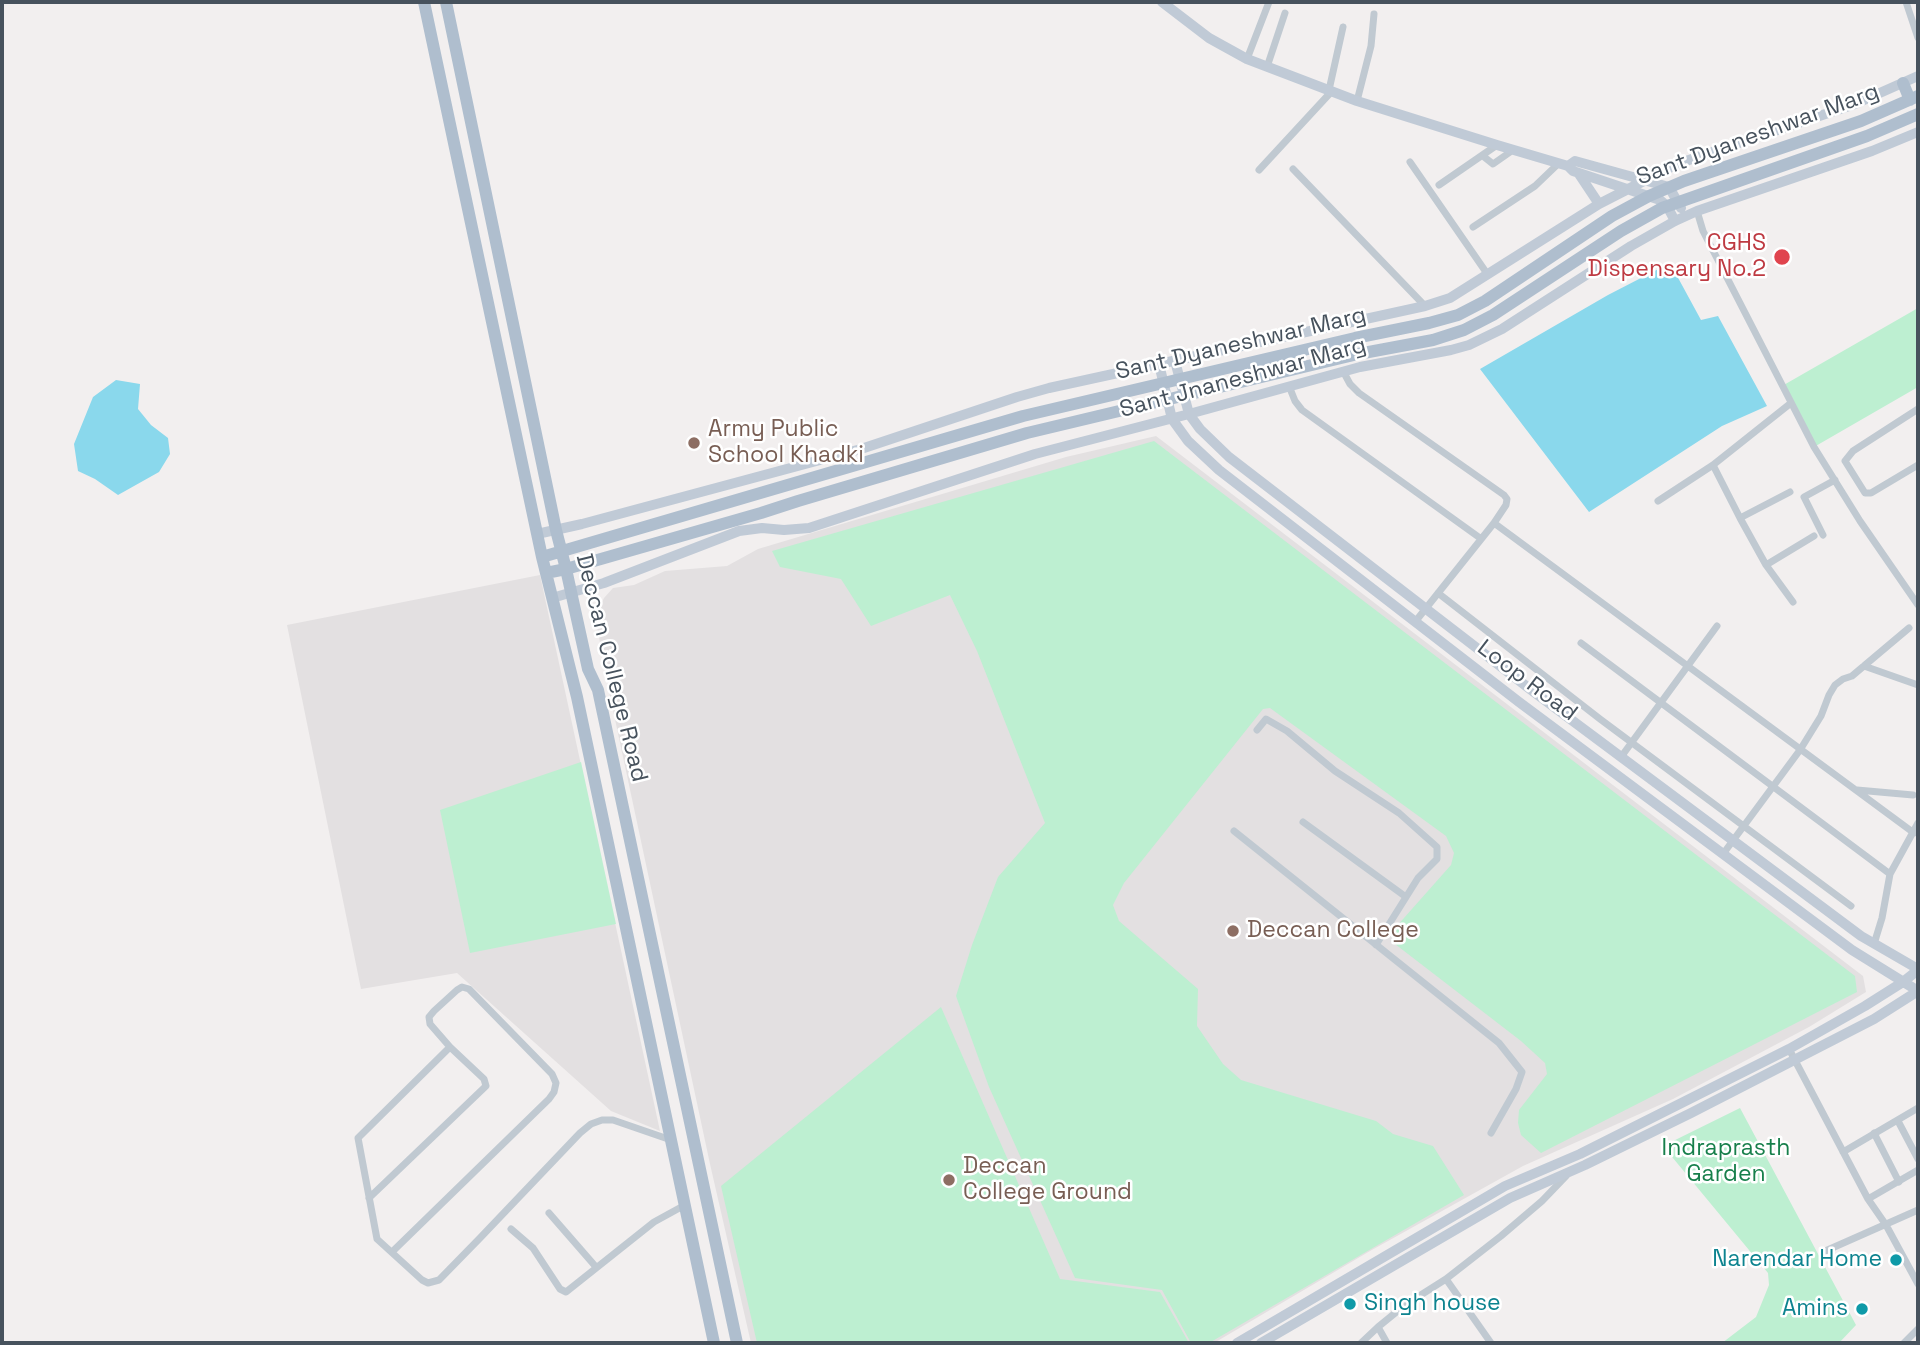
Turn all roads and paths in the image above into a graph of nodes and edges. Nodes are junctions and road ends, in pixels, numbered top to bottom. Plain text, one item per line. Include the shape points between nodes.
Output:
1 (424, 2) edge
2 (446, 2) edge
3 (1162, 2) edge
4 (1269, 2) edge
5 (1906, 2) edge
6 (1285, 13) dead end
7 (1374, 15) dead end
8 (1343, 27) dead end
9 (1918, 38) edge
10 (1247, 59) junction
11 (1267, 67) junction
12 (1918, 76) edge
13 (1903, 83) junction
14 (1330, 90) junction
15 (1914, 98) edge
16 (1357, 101) junction
17 (1918, 114) edge
18 (1918, 132) edge
19 (1497, 145) junction
20 (1513, 150) junction
21 (1483, 156) junction
22 (1410, 162) dead end
23 (1563, 164) junction
24 (1293, 169) dead end
25 (1259, 170) dead end
26 (1579, 173) junction
27 (1647, 180) junction
28 (1439, 185) dead end
29 (1669, 187) junction
30 (1626, 189) junction
31 (1649, 196) junction
32 (1600, 204) junction
33 (1672, 204) junction
34 (1697, 211) junction
35 (1680, 218) junction
36 (1473, 227) dead end
37 (1488, 275) junction
38 (1425, 306) junction
39 (1175, 361) junction
40 (1159, 364) junction
41 (1343, 371) junction
42 (1180, 380) junction
43 (1163, 384) junction
44 (1289, 386) junction
45 (1184, 396) junction
46 (1167, 401) junction
47 (1791, 402) junction
48 (1918, 409) edge
49 (1189, 414) junction
50 (1172, 419) junction
51 (1713, 465) junction
52 (1918, 465) edge
53 (1835, 480) junction
54 (1790, 492) dead end
55 (1658, 501) dead end
56 (761, 513) junction
57 (1740, 518) junction
58 (1494, 523) junction
59 (762, 528) junction
60 (556, 530) junction
61 (537, 534) junction
62 (1823, 535) dead end
63 (1814, 536) dead end
64 (1480, 538) junction
65 (562, 552) junction
66 (542, 557) junction
67 (1766, 565) junction
68 (566, 569) junction
69 (546, 573) junction
70 (571, 593) junction
71 (1438, 593) junction
72 (552, 598) junction
73 (1793, 603) dead end
74 (1918, 605) edge
75 (1426, 609) junction
76 (1415, 622) junction
77 (1717, 626) dead end
78 (1909, 628) dead end
79 (1581, 643) dead end
80 (1864, 666) junction
81 (1687, 667) junction
82 (1918, 685) edge
83 (1660, 703) junction
84 (1257, 730) dead end
85 (1632, 742) junction
86 (1800, 750) junction
87 (1621, 757) junction
88 (1773, 788) junction
89 (1855, 790) junction
90 (1913, 795) dead end
91 (1303, 822) dead end
92 (1918, 823) edge
93 (1744, 826) junction
94 (1234, 831) dead end
95 (1914, 834) junction
96 (1733, 841) junction
97 (1723, 854) junction
98 (1890, 874) junction
99 (1406, 897) junction
100 (1851, 906) dead end
101 (1874, 944) junction
102 (1376, 945) junction
103 (1918, 970) edge
104 (1903, 982) junction
105 (1918, 991) edge
106 (450, 1047) junction
107 (1788, 1049) junction
108 (1794, 1060) junction
109 (1918, 1108) edge
110 (1898, 1121) junction
111 (1491, 1133) dead end
112 (1874, 1133) junction
113 (671, 1140) junction
114 (1593, 1147) junction
115 (1843, 1152) junction
116 (1599, 1159) junction
117 (1918, 1159) edge
118 (1918, 1170) edge
119 (1570, 1172) junction
120 (1899, 1182) junction
121 (369, 1198) junction
122 (1868, 1199) junction
123 (685, 1205) junction
124 (1918, 1210) edge
125 (549, 1213) dead end
126 (1886, 1225) junction
127 (511, 1229) dead end
128 (392, 1252) junction
129 (1823, 1252) dead end
130 (596, 1267) junction
131 (1446, 1279) junction
132 (1918, 1284) edge
133 (1378, 1327) junction
134 (1918, 1329) edge
135 (714, 1343) edge
136 (737, 1343) edge
137 (1237, 1343) edge
138 (1261, 1343) edge
139 (1361, 1343) edge
140 (1387, 1343) edge
141 (1491, 1343) edge
142 (1904, 1343) edge

1 - 61 main road, Deccan College Road
2 - 60 main road, Deccan College Road
3 - 10 street via 1209,38
4 - 10 street
5 - 9 street
6 - 11 street
7 - 16 street
8 - 14 street
10 - 11 street
11 - 14 street
12 - 13 street, Sant Jnaneshwar Marg
13 - 15 main road
13 - 27 street, Sant Jnaneshwar Marg via 1855,104 1677,164
14 - 16 street
14 - 25 street
15 - 29 main road, Sant Dyaneshwar Marg via 1861,121
16 - 19 street
17 - 33 main road, Sant Dyaneshwar Marg
18 - 34 street, Sant Jnaneshwar Marg
19 - 20 street
19 - 21 street
20 - 21 street via 1493,164
20 - 23 street
21 - 28 street
22 - 37 street
23 - 26 street
23 - 27 street via 1575,161
23 - 36 street
24 - 38 street
26 - 30 street
26 - 32 street
27 - 29 street
27 - 30 street, Sant Jnaneshwar Marg
29 - 31 main road, Sant Dyaneshwar Marg
29 - 33 street
30 - 31 street
30 - 32 street, Sant Jnaneshwar Marg
31 - 33 street
31 - 42 main road, Sant Dyaneshwar Marg via 1458,315
32 - 37 street, Sant Jnaneshwar Marg
33 - 35 street
33 - 45 main road, Sant Dyaneshwar Marg via 1464,330
34 - 35 street, Sant Jnaneshwar Marg
34 - 47 street
35 - 41 street, Sant Jnaneshwar Marg via 1484,339
37 - 38 street, Sant Jnaneshwar Marg via 1450,298
38 - 39 street, Sant Jnaneshwar Marg
39 - 40 street, Sant Jnaneshwar Marg
39 - 42 street, Loop Road
40 - 43 street, Loop Road
40 - 60 street, Sant Jnaneshwar Marg via 1017,397 861,449
41 - 44 street, Sant Jnaneshwar Marg
41 - 58 street via 1359,393 1504,495 1506,505
42 - 43 main road, Sant Dyaneshwar Marg
42 - 45 street, Loop Road
43 - 46 street, Loop Road
43 - 65 main road, Sant Dyaneshwar Marg via 1023,416
44 - 49 street, Sant Jnaneshwar Marg
44 - 64 street via 1302,410
45 - 46 main road, Sant Dyaneshwar Marg
45 - 49 street, Loop Road
46 - 50 street, Loop Road
46 - 56 main road, Sant Dyaneshwar Marg via 1027,433
47 - 51 street
47 - 53 street
48 - 52 street via 1853,451 1845,461 1865,494
49 - 50 street, Sant Jnaneshwar Marg
49 - 75 street, Loop Road via 1229,457
50 - 59 street, Sant Jnaneshwar Marg via 1035,454 809,528
50 - 76 street, Loop Road via 1219,470
51 - 55 street
51 - 57 street
53 - 62 street via 1804,497
53 - 74 street
54 - 57 street
56 - 59 main road
56 - 68 main road, Sant Dyaneshwar Marg
57 - 67 street
58 - 64 street
58 - 81 street
59 - 70 street, Sant Jnaneshwar Marg via 739,531
60 - 61 street, Sant Jnaneshwar Marg
60 - 65 main road, Deccan College Road
61 - 66 main road, Deccan College Road
63 - 67 street
64 - 71 street
65 - 66 main road, Sant Dyaneshwar Marg
65 - 68 main road, Deccan College Road
66 - 69 main road, Deccan College Road
67 - 73 street
68 - 69 main road, Sant Dyaneshwar Marg
68 - 70 main road, Deccan College Road
69 - 72 main road, Deccan College Road
70 - 72 street, Sant Jnaneshwar Marg
70 - 136 main road, Deccan College Road via 587,669 598,690
71 - 75 street
71 - 85 street
72 - 113 main road, Deccan College Road
75 - 76 street
75 - 87 street, Loop Road
76 - 97 street, Loop Road
77 - 81 street
78 - 80 street
79 - 83 street
80 - 82 street
80 - 86 street via 1835,685
81 - 83 street
81 - 86 street
83 - 85 street
83 - 88 street
84 - 99 street via 1266,719 1287,731 1335,771 1399,813 1437,848 1437,859
85 - 87 street
85 - 93 street
86 - 88 street
86 - 89 street
87 - 96 street, Loop Road
88 - 93 street
88 - 98 street
89 - 90 street
89 - 95 street
91 - 99 street
92 - 95 street
93 - 96 street
93 - 100 street
94 - 102 street
95 - 98 street
96 - 97 street
96 - 101 street, Loop Road
97 - 104 street, Loop Road
98 - 101 street
99 - 102 street
101 - 103 street, Loop Road
102 - 111 street via 1499,1043 1522,1072
103 - 104 street
104 - 105 street, Loop Road
104 - 107 street
105 - 108 street
106 - 121 street via 358,1138
106 - 121 street via 486,1086
106 - 128 street via 429,1017 462,987 552,1074 554,1092
107 - 108 street
107 - 114 street
108 - 115 street
108 - 116 street
109 - 110 street
110 - 112 street
110 - 117 street
112 - 115 street
112 - 120 street
113 - 123 main road, Deccan College Road
113 - 128 street via 613,1120 591,1124 439,1280 422,1280
114 - 116 street
114 - 137 street via 1504,1186
115 - 122 street
116 - 119 street
118 - 120 street
119 - 131 street via 1542,1201
119 - 138 street via 1510,1198
120 - 122 street
121 - 128 street via 377,1239
122 - 126 street
123 - 130 street via 654,1222
123 - 135 main road, Deccan College Road
124 - 126 street
125 - 130 street
126 - 129 street
126 - 132 street
127 - 130 street via 533,1248 566,1292
131 - 133 street
131 - 141 street
133 - 139 street
133 - 140 street
134 - 142 street

